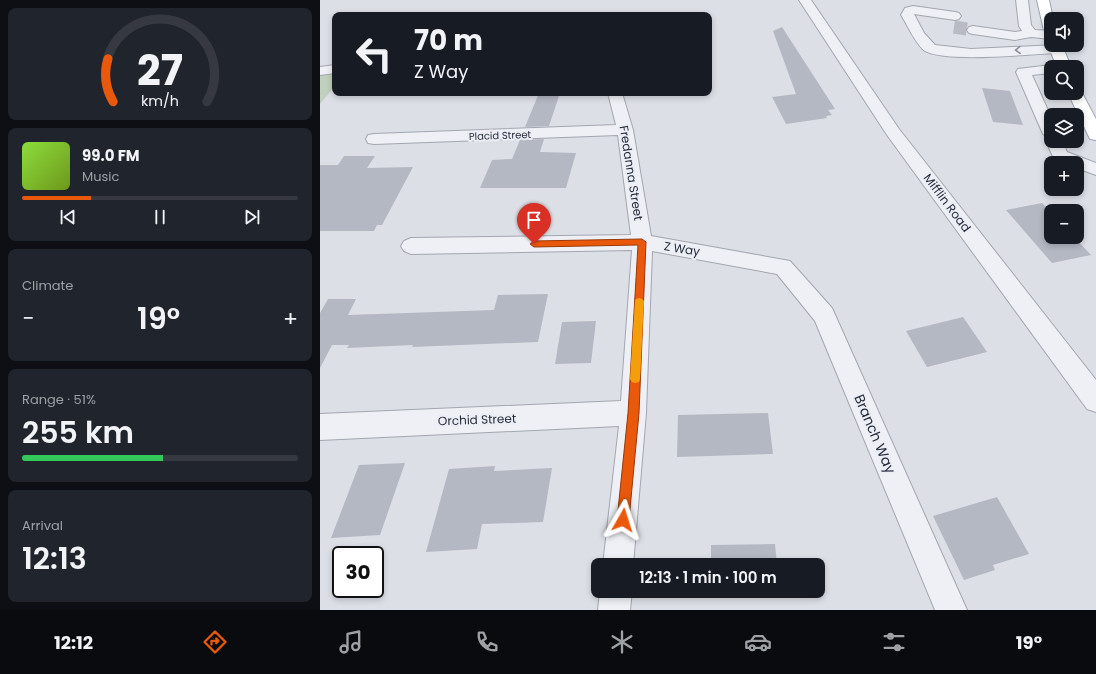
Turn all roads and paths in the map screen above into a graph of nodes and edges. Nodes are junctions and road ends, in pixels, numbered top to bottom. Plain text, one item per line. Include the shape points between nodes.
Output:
1 (805, 0) edge
2 (1022, 0) edge
3 (1043, 0) edge
4 (1046, 12) edge
5 (974, 24) tunnel mouth
6 (1028, 29) junction
7 (1044, 33) edge
8 (1044, 48) edge
9 (977, 52) junction
10 (332, 69) edge
11 (1044, 70) edge
12 (320, 71) edge
13 (616, 96) edge
14 (1078, 100) edge
15 (1044, 118) edge
16 (625, 130) junction
17 (1096, 135) edge
18 (374, 139) dead end
19 (1057, 148) edge
20 (1096, 169) edge
21 (642, 242) junction
22 (411, 246) dead end
23 (783, 267) joint
24 (1096, 400) edge
25 (633, 413) junction
26 (320, 427) edge
27 (619, 558) edge
28 (615, 598) edge
29 (614, 610) edge
30 (951, 610) edge

1 - 24 street, Mifflin Road via 893,132
2 - 6 street
3 - 4 main road
5 - 6 street via 1015,36
6 - 7 street
8 -> 9 street
9 - 9 street via 940,44 929,25 954,21 909,11 907,15 924,43 930,48 940,51
10 - 12 street
11 - 15 street via 1023,72
13 - 16 street, Fredanna Street
14 - 17 main road
16 - 18 street, Placid Street
16 - 21 street, Fredanna Street
19 - 20 street via 1060,155
21 - 22 street, Z Way
21 - 23 street, Z Way
21 - 25 street, Fredanna Street
23 - 30 street, Branch Way via 824,315
25 - 26 street, Orchid Street
25 - 27 street, Fredanna Street
28 - 29 street

